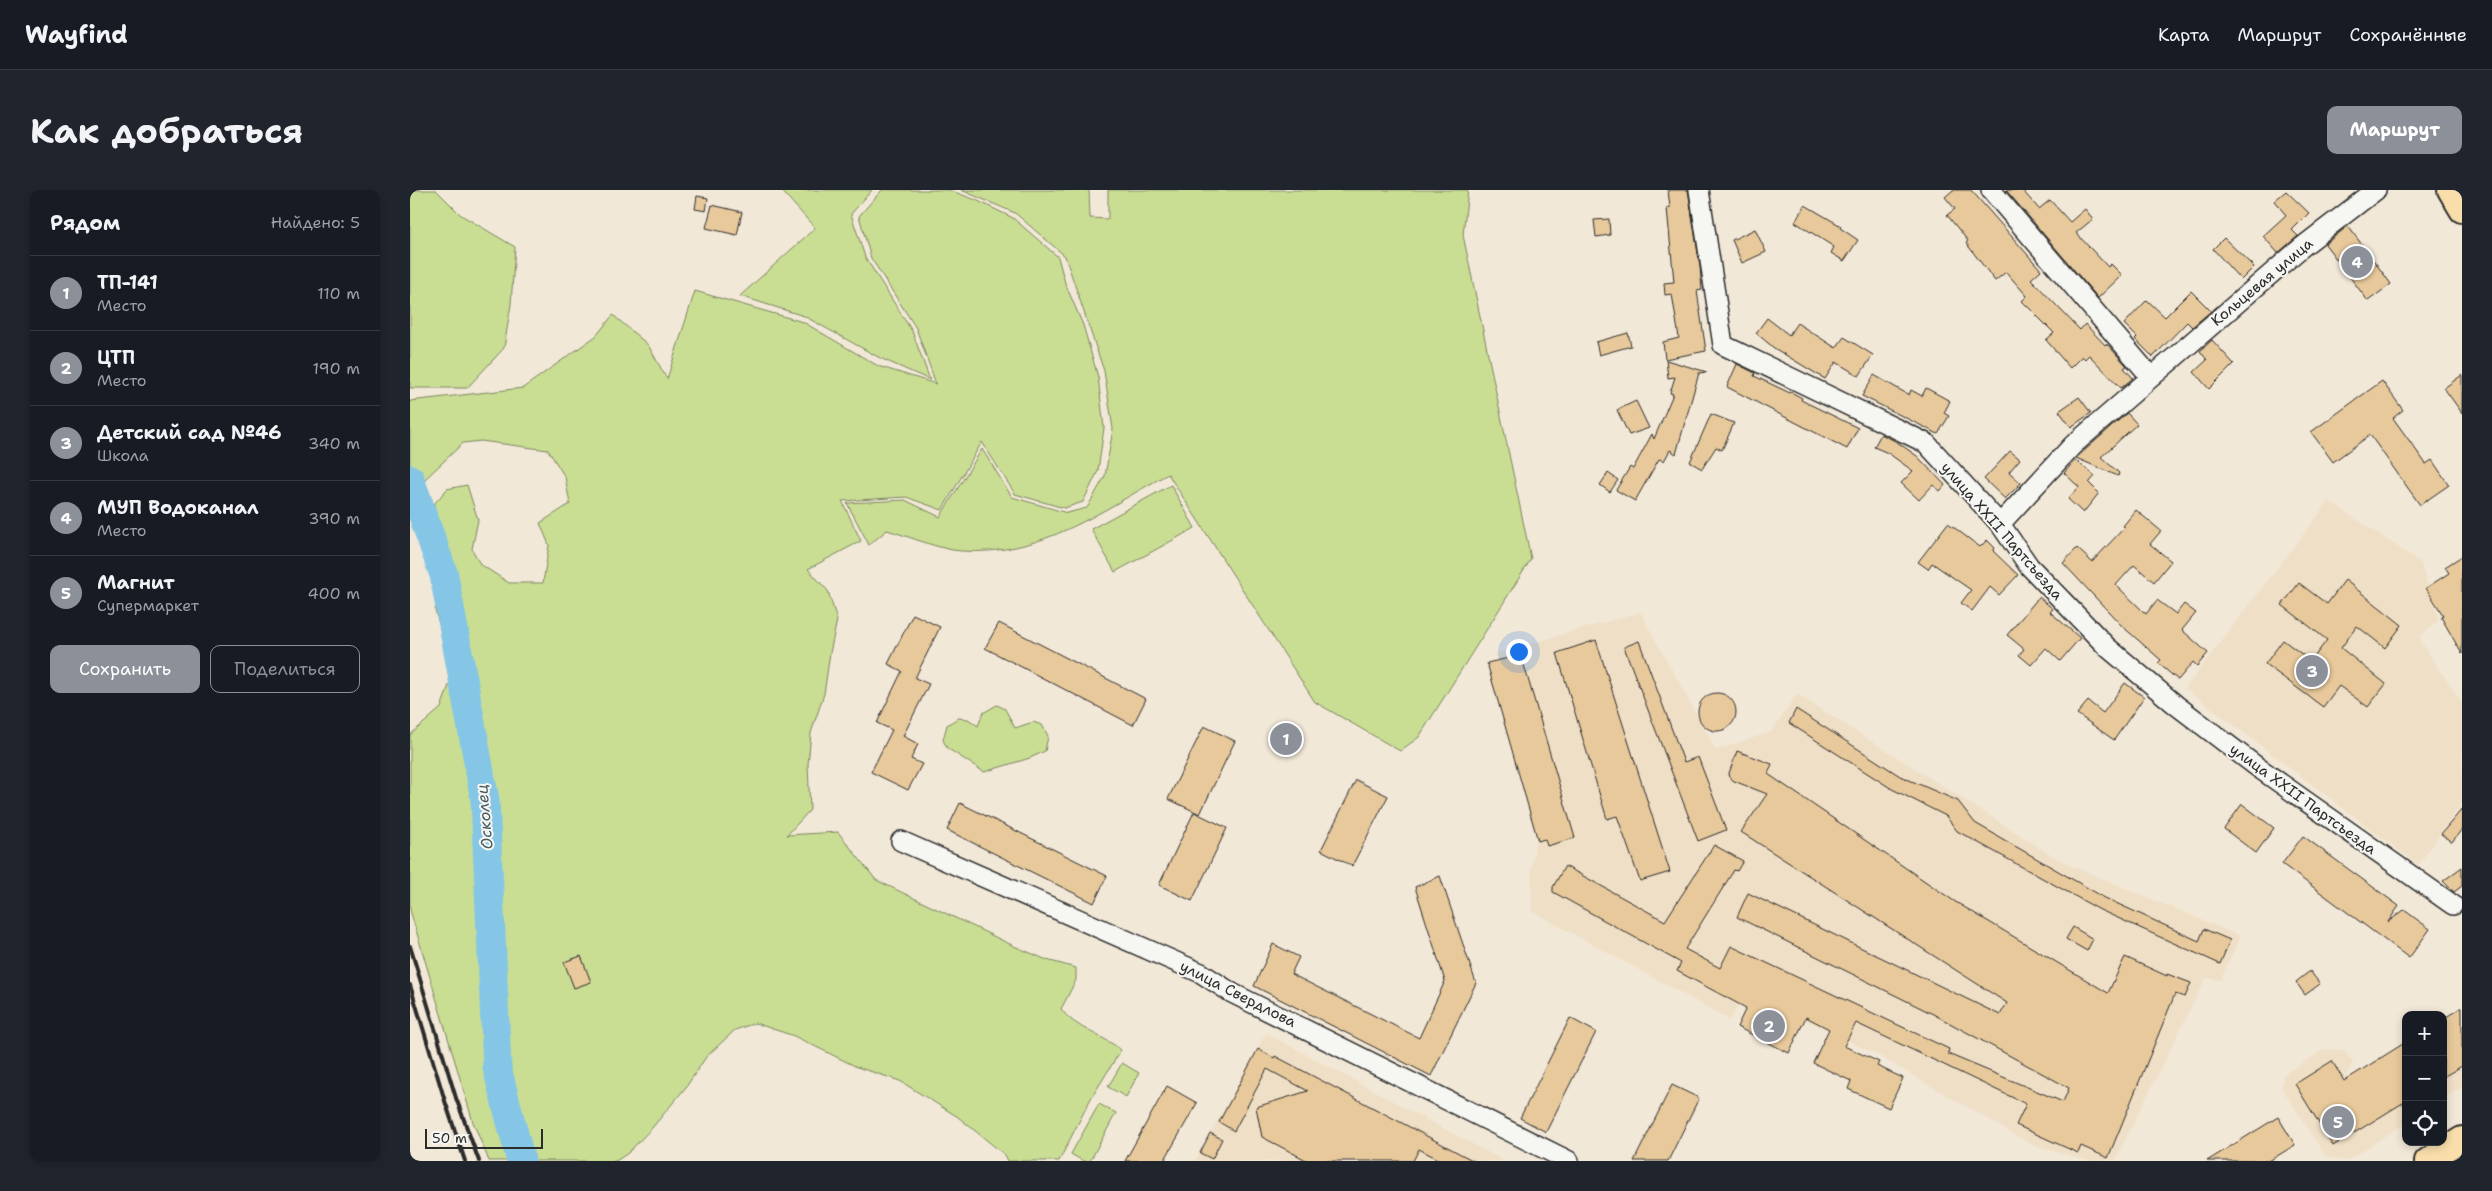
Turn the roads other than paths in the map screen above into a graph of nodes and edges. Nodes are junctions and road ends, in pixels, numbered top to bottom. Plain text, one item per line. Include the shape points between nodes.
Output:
1 (1699, 190) edge
2 (1991, 190) edge
3 (2376, 190) edge
4 (2450, 190) edge
5 (2462, 210) edge
6 (2151, 377) junction
7 (2000, 524) junction
8 (902, 841) dead end
9 (2453, 905) dead end
10 (2462, 1139) edge
11 (1569, 1161) edge
12 (2426, 1161) edge

1 - 7 street, улица XXII Партсъезда via 1723,345 1926,443
2 - 6 street
3 - 6 street, Кольцевая улица via 2302,248
4 - 5 main road
6 - 7 street, Кольцевая улица via 2073,445
7 - 9 street, улица XXII Партсъезда via 2029,566 2106,647 2256,766
8 - 11 street, улица Свердлова via 1201,973 1232,993
10 - 12 main road

